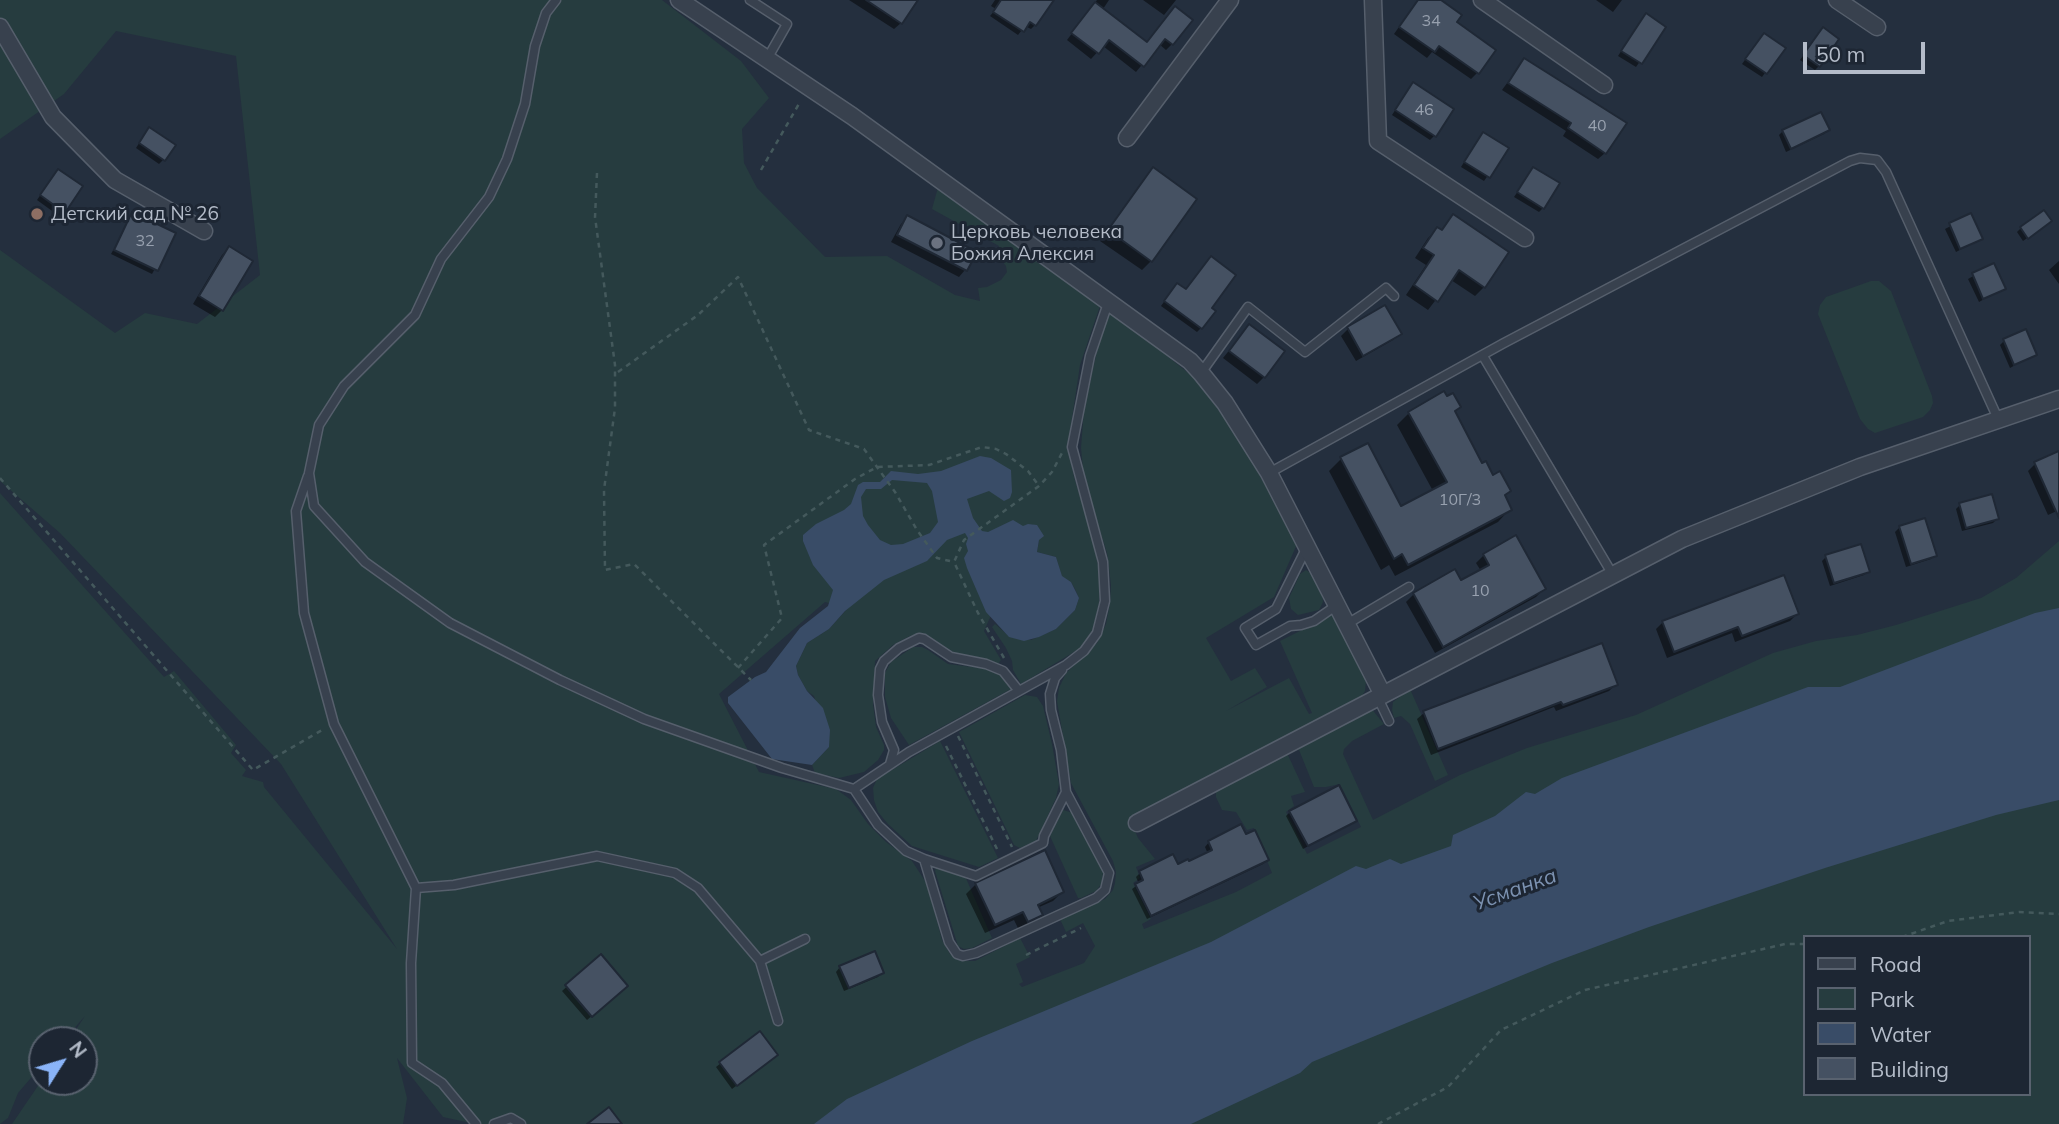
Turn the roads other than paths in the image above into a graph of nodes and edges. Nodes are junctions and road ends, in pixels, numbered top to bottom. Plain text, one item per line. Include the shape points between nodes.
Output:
1 (556, 0) edge
2 (750, 0) edge
3 (1230, 0) edge
4 (1373, 0) edge
5 (1482, 0) edge
6 (1837, 0) edge
7 (689, 3) edge
8 (0, 27) edge
9 (1877, 27) dead end
10 (767, 59) junction
11 (1604, 85) dead end
12 (1127, 138) dead end
13 (204, 231) dead end
14 (1525, 238) dead end
15 (1394, 296) dead end
16 (1108, 303) junction
17 (1483, 356) junction
18 (1201, 373) junction
19 (2059, 399) edge
20 (1999, 421) junction
21 (309, 473) junction
22 (1269, 473) junction
23 (1307, 546) junction
24 (1612, 575) junction
25 (1409, 587) dead end
26 (1338, 605) junction
27 (1347, 624) junction
28 (1066, 665) junction
29 (1019, 691) junction
30 (1380, 696) junction
31 (1390, 721) dead end
32 (890, 764) junction
33 (854, 789) junction
34 (1066, 792) junction
35 (1137, 823) dead end
36 (923, 859) junction
37 (416, 888) junction
38 (805, 939) dead end
39 (760, 961) junction
40 (778, 1021) dead end
41 (476, 1124) edge
42 (495, 1124) edge
43 (521, 1124) edge

1 - 21 lane via 534,46 525,104 489,197 441,259 415,315 344,386 319,425
2 - 10 lane via 787,24
3 - 12 street
4 - 14 street via 1378,141
5 - 11 street
6 - 9 street
7 - 10 street
8 - 13 street via 52,117 115,180
10 - 16 street
15 - 18 lane via 1386,288 1305,352 1248,307
16 - 18 street
16 - 28 lane via 1090,356 1072,447 1100,547 1105,587 1102,619 1084,651
17 - 20 lane via 1850,161 1870,158 1886,172
17 - 22 lane
17 - 24 lane
18 - 22 street
19 - 20 street
20 - 24 street via 1860,467 1702,530
21 - 33 lane via 314,506 365,562 450,623 644,719
21 - 37 lane via 296,511 304,613 334,724
22 - 23 street
23 - 26 street
23 - 26 lane via 1276,609 1245,628 1256,645 1290,626 1314,621
24 - 30 street
25 - 27 lane
26 - 27 street
27 - 30 street
28 - 29 lane
28 - 34 lane via 1050,694
29 - 32 lane
29 - 32 lane via 995,666 944,654 924,639 890,654 880,669 878,695 882,722 894,750
30 - 31 lane
30 - 35 street
32 - 33 lane
33 - 36 lane via 878,825 906,851
34 - 36 lane via 1043,843 976,876
34 - 36 lane via 1110,873 1102,894 1085,903 963,956 949,942
37 - 39 lane via 454,885 597,856 675,873 698,888
37 - 41 lane via 412,1063 442,1083
38 - 39 lane
39 - 40 lane
42 - 43 lane via 511,1118

